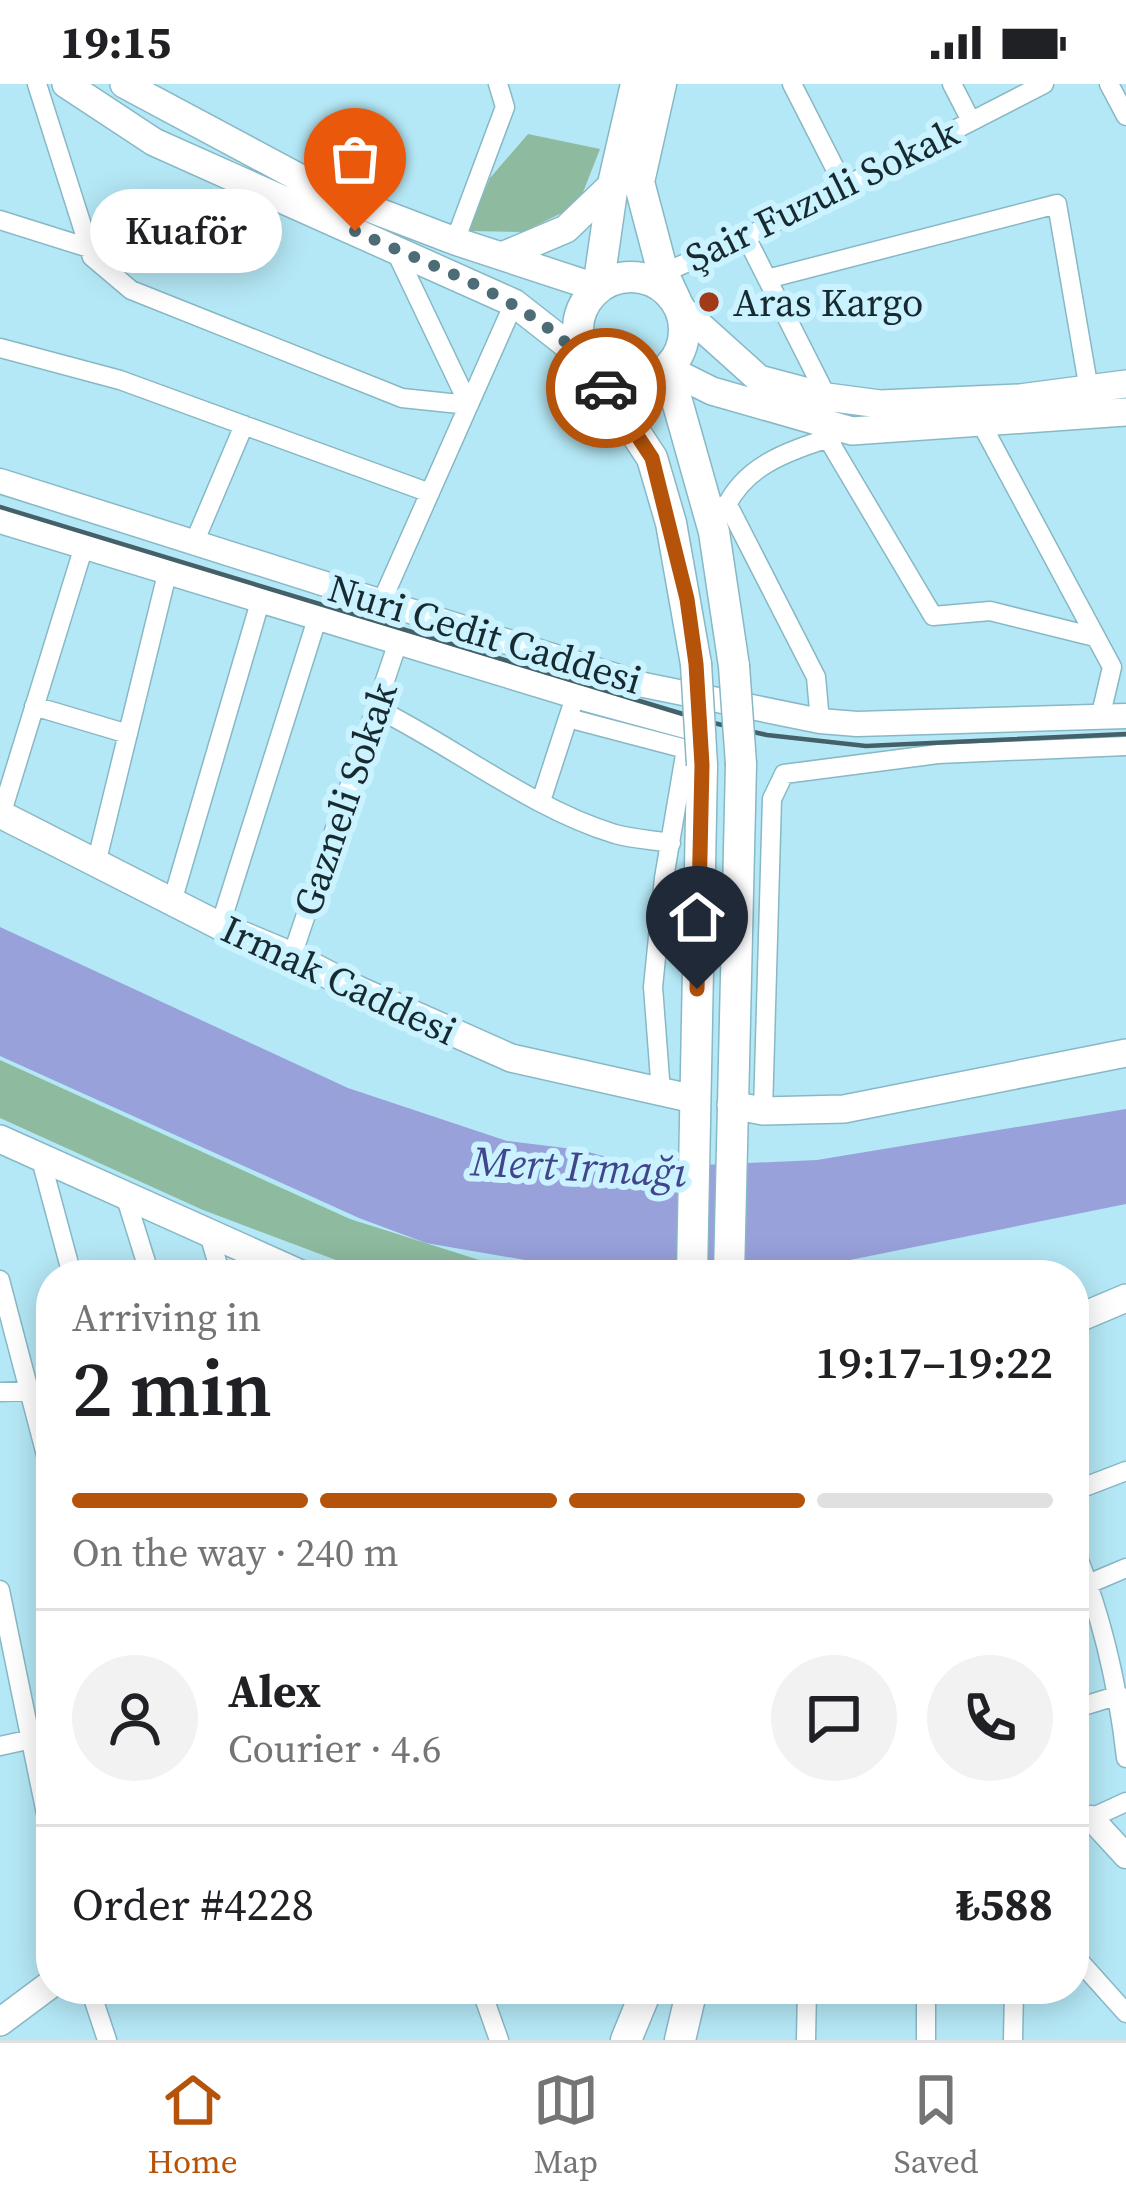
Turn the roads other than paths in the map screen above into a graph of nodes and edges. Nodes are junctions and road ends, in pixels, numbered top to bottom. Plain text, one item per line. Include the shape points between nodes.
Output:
1 (37, 84) edge
2 (66, 84) edge
3 (498, 84) edge
4 (636, 84) edge
5 (661, 84) edge
6 (792, 84) edge
7 (952, 84) edge
8 (1044, 84) edge
9 (1109, 84) edge
10 (134, 86) edge
11 (1126, 116) edge
12 (971, 121) junction
13 (613, 184) junction
14 (844, 186) junction
15 (0, 220) edge
16 (746, 237) junction
17 (455, 241) junction
18 (89, 248) junction
19 (395, 250) junction
20 (502, 256) junction
21 (664, 274) junction
22 (767, 279) junction
23 (598, 288) junction
24 (514, 303) junction
25 (679, 307) junction
26 (0, 348) edge
27 (588, 362) junction
28 (668, 369) junction
29 (1126, 384) edge
30 (1089, 390) junction
31 (827, 397) junction
32 (469, 405) junction
33 (1126, 412) edge
34 (982, 424) junction
35 (244, 425) junction
36 (840, 435) junction
37 (0, 481) edge
38 (430, 493) junction
39 (727, 502) junction
40 (0, 521) edge
41 (714, 532) junction
42 (194, 543) junction
43 (84, 546) junction
44 (167, 574) junction
45 (260, 602) junction
46 (381, 603) junction
47 (317, 619) junction
48 (1095, 637) junction
49 (398, 642) junction
50 (1119, 666) edge
51 (34, 706) junction
52 (376, 707) junction
53 (572, 707) junction
54 (1113, 717) edge
55 (820, 722) junction
56 (689, 727) dead end
57 (128, 734) junction
58 (1126, 746) edge
59 (541, 801) junction
60 (0, 814) edge
61 (671, 842) junction
62 (96, 864) junction
63 (172, 902) junction
64 (220, 926) junction
65 (292, 956) junction
66 (1126, 1053) edge
67 (661, 1092) junction
68 (694, 1099) junction
69 (731, 1105) junction
70 (763, 1111) junction
71 (0, 1139) edge
72 (40, 1156) junction
73 (124, 1192) junction
74 (208, 1231) junction
75 (69, 1260) edge
76 (145, 1260) edge
77 (217, 1260) edge
78 (261, 1260) edge
79 (692, 1260) edge
80 (729, 1260) edge
81 (0, 1280) edge
82 (1126, 1298) edge
83 (1089, 1314) edge
84 (29, 1391) junction
85 (36, 1391) edge
86 (0, 1392) edge
87 (36, 1417) edge
88 (1126, 1472) edge
89 (1089, 1486) edge
90 (1126, 1568) edge
91 (1089, 1583) edge
92 (0, 1590) edge
93 (1089, 1607) edge
94 (1119, 1695) junction
95 (1089, 1704) edge
96 (36, 1728) edge
97 (30, 1732) junction
98 (0, 1746) edge
99 (1126, 1758) edge
100 (36, 1762) edge
101 (1126, 1802) edge
102 (1089, 1819) edge
103 (1089, 1827) edge
104 (1126, 1856) edge
105 (1089, 1972) edge
106 (36, 1992) edge
107 (95, 2004) edge
108 (486, 2004) edge
109 (641, 2004) edge
110 (688, 2004) edge
111 (807, 2004) edge
112 (926, 2004) edge
113 (1014, 2004) edge
114 (3, 2010) edge
115 (1126, 2013) edge
116 (107, 2040) edge
117 (499, 2040) edge
118 (626, 2040) edge
119 (680, 2040) edge
120 (806, 2040) edge
121 (926, 2040) edge
122 (1013, 2040) edge

1 - 18 street
2 - 19 main road via 154,142
3 - 17 street via 505,107
4 - 13 main road
5 - 21 main road via 640,182
6 - 14 street
7 - 12 street
8 - 12 street, Şair Fuzuli Sokak
9 - 11 street
10 - 17 main road via 323,191
12 - 14 street, Şair Fuzuli Sokak
13 - 20 main road via 566,229
13 - 23 main road
14 - 16 street, Şair Fuzuli Sokak
15 - 18 street
16 - 21 street, Şair Fuzuli Sokak
16 - 22 street
17 - 20 main road
18 - 32 street via 131,290 402,398
19 - 24 main road
19 - 32 street
20 - 23 main road
21 - 25 main road
22 - 30 street via 1057,205
22 - 31 street
23 - 25 main road via 643,278
23 - 27 main road via 580,314
24 - 27 main road
24 - 32 street
25 - 28 main road via 684,340
25 - 31 main road via 759,379
26 - 35 street
27 - 28 main road via 635,384
27 - 68 main road, bridge via 652,458 696,664 702,765
28 - 36 main road
28 - 41 main road
29 - 30 main road
30 - 31 main road via 880,404
32 - 38 street
33 - 34 main road
34 - 36 main road
34 - 48 street
35 - 38 street
35 - 42 street
36 - 39 street via 777,456
36 - 48 street via 934,616 990,610
37 - 42 street, Nuri Cedit Caddesi
38 - 46 street
39 - 41 street
39 - 55 street via 816,676
40 - 43 street, Nuri Cedit Caddesi
41 - 69 main road, bridge via 741,764
42 - 46 street, Nuri Cedit Caddesi
43 - 44 street, Nuri Cedit Caddesi
43 - 51 street
44 - 45 street, Nuri Cedit Caddesi
44 - 57 street
45 - 47 street, Nuri Cedit Caddesi
45 - 63 street
46 - 55 street, Nuri Cedit Caddesi via 644,685
47 - 49 street, Nuri Cedit Caddesi
47 - 64 street
48 - 50 street
49 - 52 street, Gazneli Sokak
49 - 53 street, Nuri Cedit Caddesi
50 - 54 street
51 - 57 street
51 - 60 street
52 - 59 street
52 - 65 street, Gazneli Sokak
53 - 56 street, Nuri Cedit Caddesi
53 - 59 street
53 - 61 street via 686,749
54 - 55 street, Nuri Cedit Caddesi
57 - 62 street
58 - 70 street via 900,757 784,774 772,800
59 - 61 street via 616,834
60 - 62 main road, Irmak Caddesi
61 - 67 street via 653,987
62 - 63 main road, Irmak Caddesi
63 - 64 main road, Irmak Caddesi
64 - 65 main road, Irmak Caddesi
65 - 67 main road, Irmak Caddesi via 511,1058
66 - 70 main road via 844,1109
67 - 68 main road, Irmak Caddesi
68 - 79 main road
69 - 70 main road
69 - 80 main road
71 - 72 main road
72 - 73 main road
72 - 75 street
73 - 74 main road
73 - 76 street
74 - 77 street
74 - 78 main road
81 - 84 street
82 - 83 main road
84 - 85 street
84 - 86 street
84 - 87 street
88 - 89 street
90 - 91 street
92 - 97 street
93 - 94 street
94 - 95 street
94 - 99 street
96 - 97 street
97 - 98 street
97 - 100 street
101 - 102 street
103 - 104 street
105 - 115 street
106 - 114 main road
107 - 116 street
108 - 117 street
109 - 118 main road
110 - 119 main road
111 - 120 street
112 - 121 street
113 - 122 street

